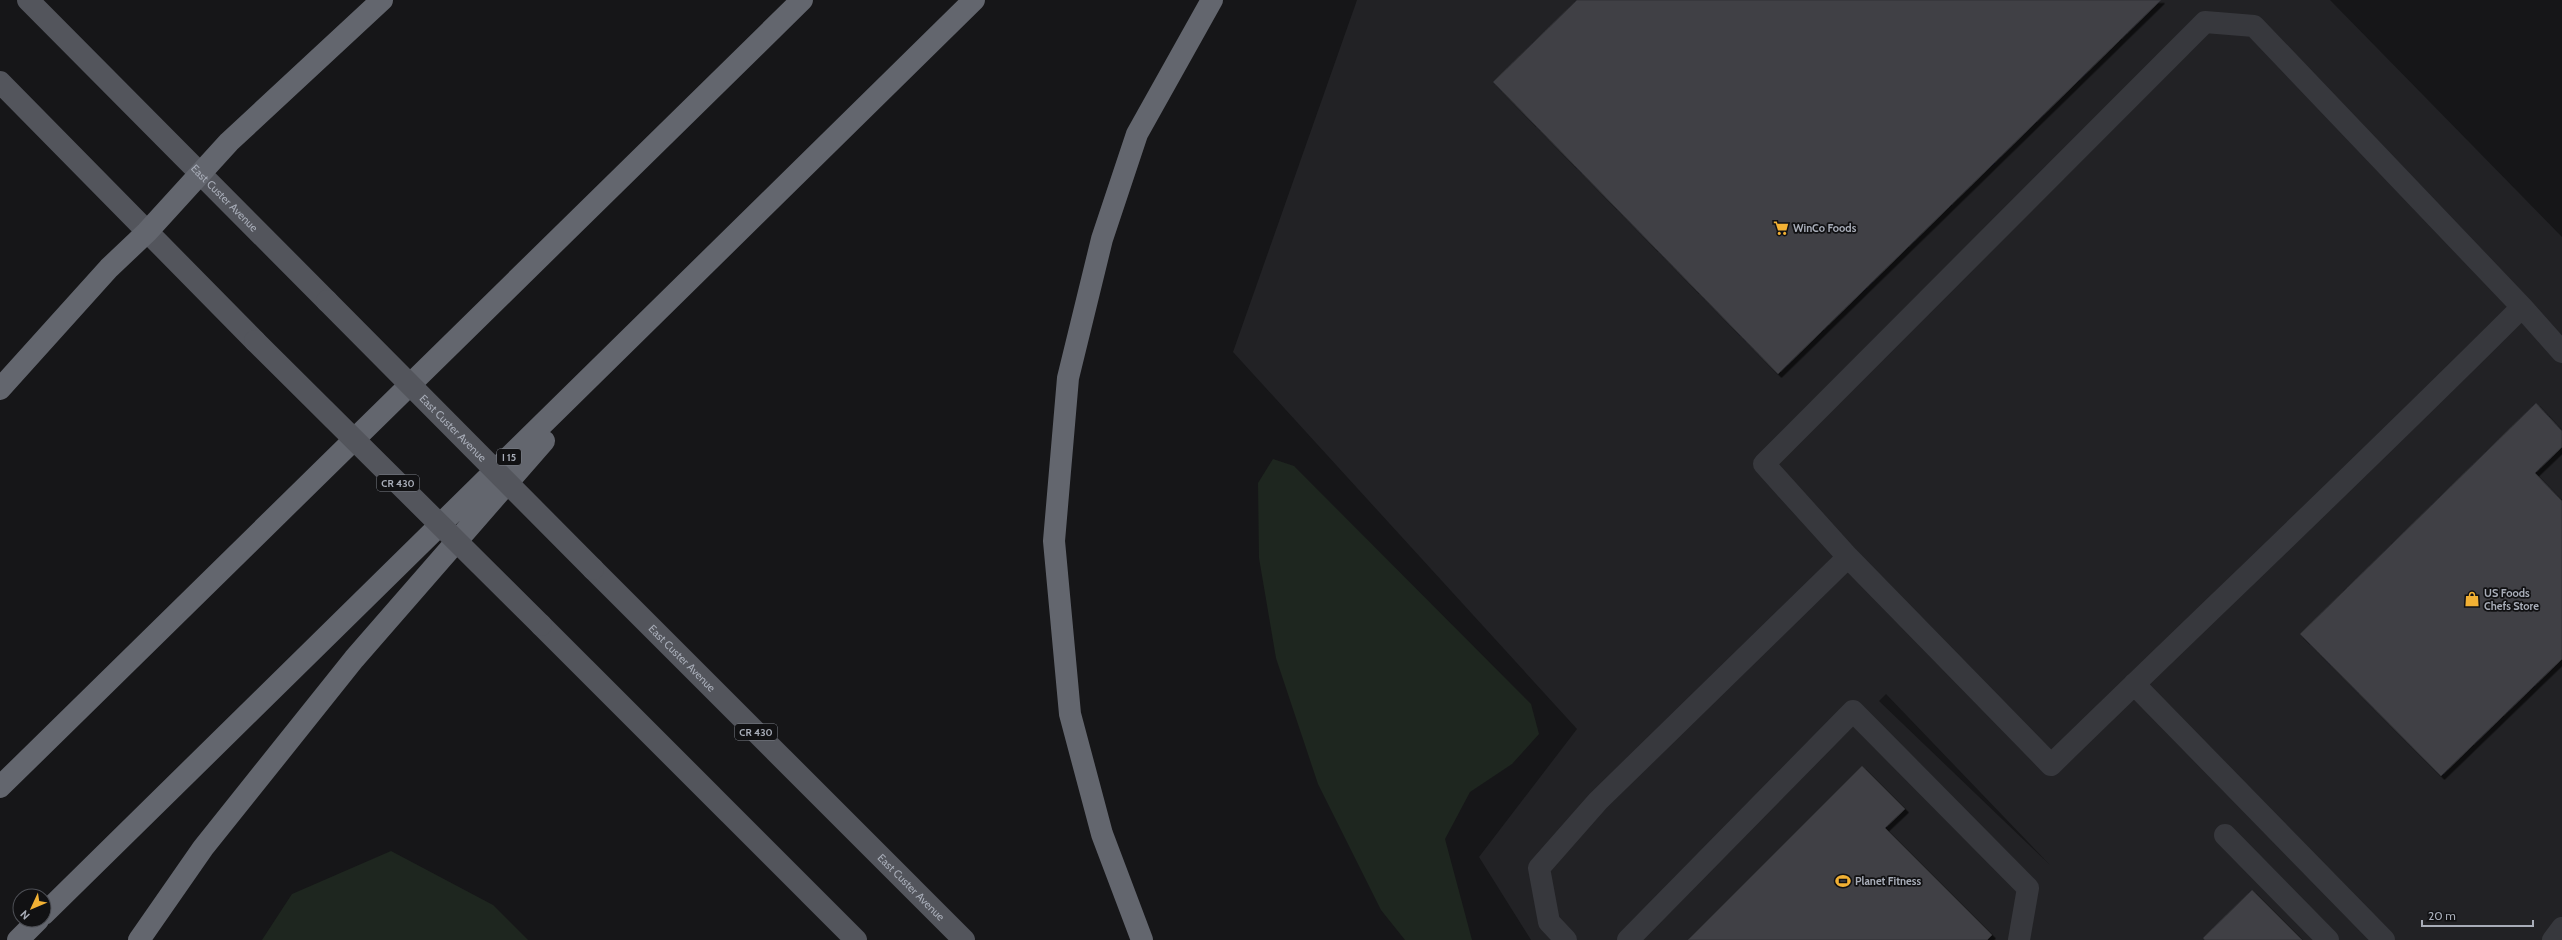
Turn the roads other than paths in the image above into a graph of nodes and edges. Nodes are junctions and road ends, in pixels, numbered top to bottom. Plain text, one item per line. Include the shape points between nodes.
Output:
1 (28, 0) edge
2 (382, 0) edge
3 (802, 0) edge
4 (974, 0) edge
5 (1212, 0) edge
6 (0, 82) edge
7 (201, 172) junction
8 (147, 232) junction
9 (2522, 307) junction
10 (656, 313) junction
11 (2562, 352) edge
12 (0, 389) edge
13 (1848, 557) junction
14 (2134, 684) junction
15 (0, 787) edge
16 (2225, 836) dead end
17 (52, 906) edge
18 (30, 928) edge
19 (2562, 928) edge
20 (18, 940) edge
21 (139, 940) edge
22 (856, 940) edge
23 (964, 940) edge
24 (1142, 940) edge
25 (1566, 940) edge
26 (1628, 940) edge
27 (2019, 940) edge
28 (2328, 940) edge
29 (2384, 940) edge
30 (2553, 940) edge

1 - 7 main road, East Custer Avenue / CR 430
2 - 7 highway via 229,142
3 - 15 highway
4 - 10 highway, I 15
5 - 24 highway via 1137,134 1102,239 1068,378 1054,541 1070,714 1102,834
6 - 8 main road, CR 430
7 - 8 highway
7 - 23 main road, East Custer Avenue / CR 430, bridge
8 - 12 highway via 109,268
8 - 22 main road, CR 430, bridge
9 - 11 street
9 - 13 street via 2254,26 2205,22 1764,464
9 - 14 street via 2382,447
10 - 17 highway, I 15
10 - 21 highway via 354,659 203,848
13 - 14 street via 2051,765
13 - 25 street via 1598,801 1539,868 1549,922
14 - 29 street
16 - 28 street
18 - 20 highway
19 - 30 street
26 - 27 street via 1853,711 2028,888

